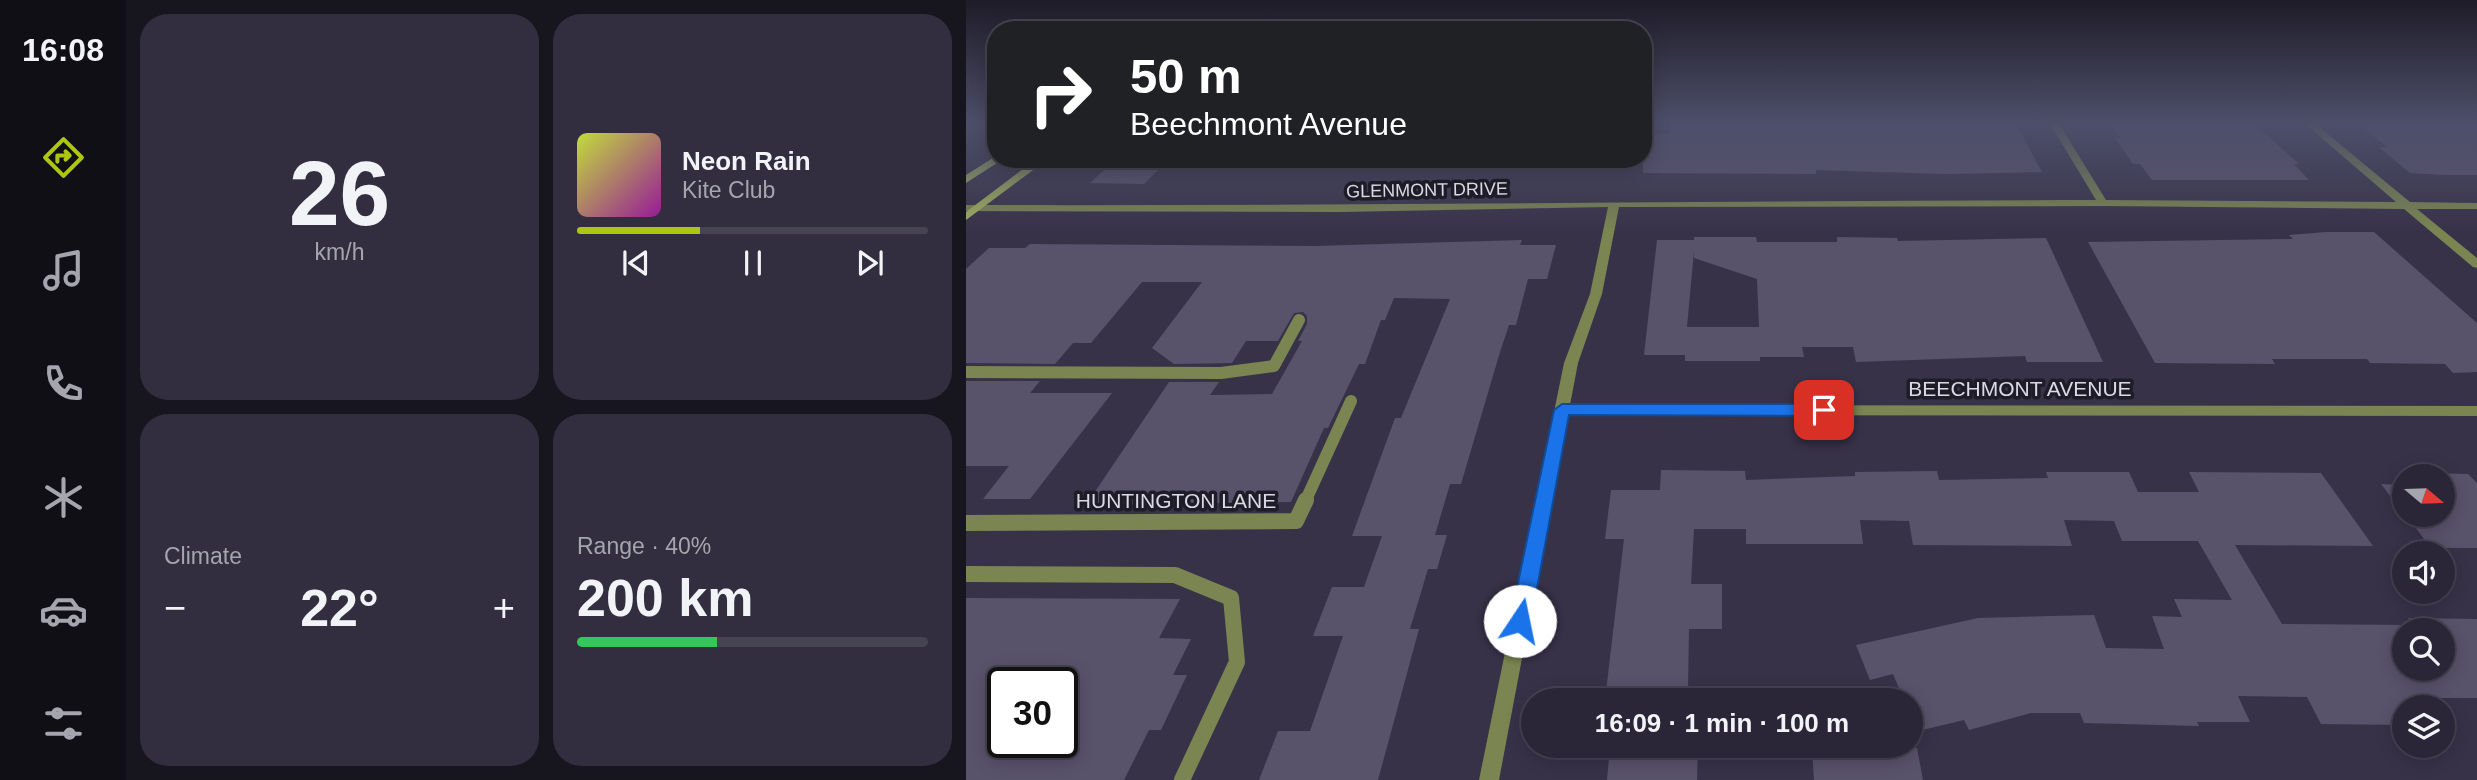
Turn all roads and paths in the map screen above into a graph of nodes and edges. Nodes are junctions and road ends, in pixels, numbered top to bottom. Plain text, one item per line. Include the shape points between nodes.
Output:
1 (2075, 158) edge
2 (2352, 158) edge
3 (987, 165) edge
4 (1030, 168) edge
5 (966, 180) edge
6 (2103, 203) junction
7 (1614, 204) junction
8 (2477, 206) edge
9 (2411, 207) junction
10 (972, 208) edge
11 (966, 217) edge
12 (2477, 264) edge
13 (1299, 320) dead end
14 (966, 372) edge
15 (1351, 401) dead end
16 (1562, 410) junction
17 (2477, 411) edge
18 (966, 523) edge
19 (966, 574) edge
20 (1182, 780) edge
21 (1489, 780) edge

1 - 6 street
2 - 9 street
3 - 5 main road
4 - 10 main road
6 - 7 street, GLENMONT DRIVE
6 - 9 street, GLENMONT DRIVE
7 - 10 street, GLENMONT DRIVE
7 - 16 street via 1596,294 1571,363
8 - 9 street, GLENMONT DRIVE
9 - 12 street
10 - 11 main road
13 - 14 lane via 1274,366 1221,373
15 - 18 lane, HUNTINGTON LANE via 1296,521
16 - 17 street, BEECHMONT AVENUE
16 - 21 street
19 - 20 lane via 1175,575 1231,598 1237,662

